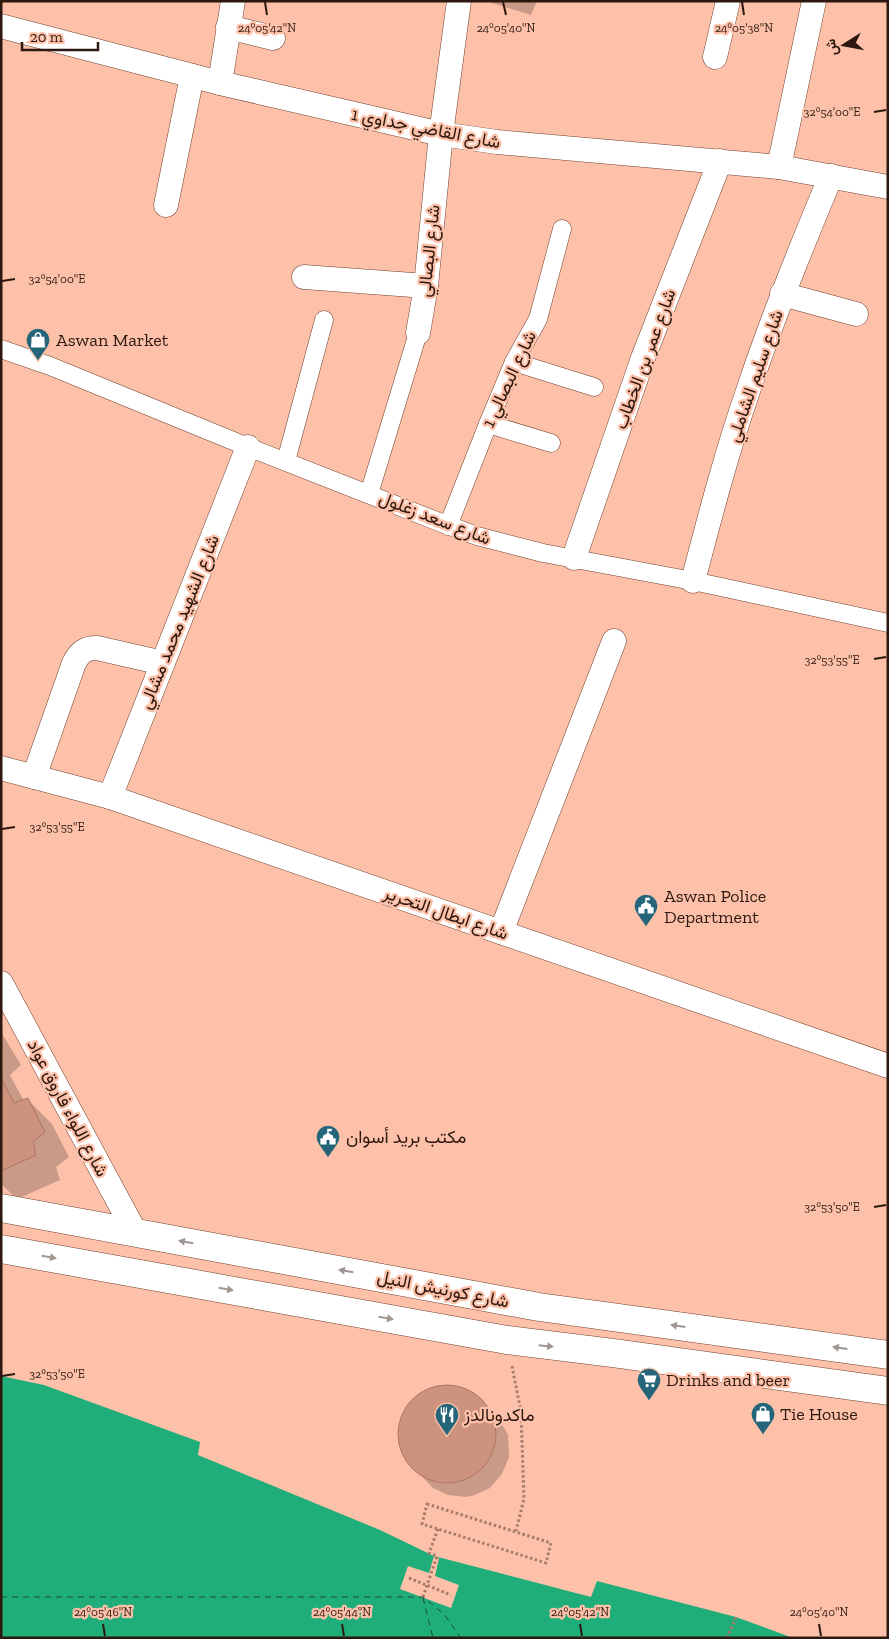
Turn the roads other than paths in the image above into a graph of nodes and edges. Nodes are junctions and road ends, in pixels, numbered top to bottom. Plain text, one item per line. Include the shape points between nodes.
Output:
1 (232, 1) edge
2 (459, 1) edge
3 (728, 1) edge
4 (814, 1) edge
5 (1, 26) edge
6 (228, 27) junction
7 (273, 38) dead end
8 (715, 57) dead end
9 (192, 76) junction
10 (220, 83) junction
11 (441, 134) junction
12 (720, 161) junction
13 (779, 167) junction
14 (831, 176) junction
15 (888, 187) edge
16 (166, 206) dead end
17 (562, 229) dead end
18 (304, 277) dead end
19 (426, 286) junction
20 (782, 294) junction
21 (856, 314) dead end
22 (324, 320) dead end
23 (418, 333) joint
24 (1, 349) edge
25 (514, 362) junction
26 (594, 386) dead end
27 (488, 424) junction
28 (552, 443) dead end
29 (248, 447) junction
30 (286, 461) junction
31 (369, 494) junction
32 (448, 526) junction
33 (574, 558) junction
34 (693, 581) junction
35 (888, 623) edge
36 (614, 641) dead end
37 (163, 663) junction
38 (1, 768) edge
39 (34, 777) junction
40 (110, 798) junction
41 (501, 932) junction
42 (1, 983) edge
43 (888, 1066) edge
44 (1, 1208) edge
45 (135, 1232) junction
46 (1, 1249) edge
47 (888, 1355) edge
48 (888, 1391) edge

1 - 6 street
2 - 11 street, شارع البصالي
3 - 8 street
4 - 13 street
5 - 9 street, شارع القاضي جداوي 1
6 - 7 street
6 - 10 street
9 - 10 street, شارع القاضي جداوي 1
9 - 16 street
10 - 11 street, شارع القاضي جداوي 1
11 - 12 street, شارع القاضي جداوي 1 via 497,142
11 - 19 street, شارع البصالي
12 - 13 street, شارع القاضي جداوي 1
12 - 33 street, شارع عمر بن الخطاب via 643,358
13 - 14 street, شارع القاضي جداوي 1
14 - 15 street, شارع القاضي جداوي 1
14 - 20 street, شارع سليم الشاملي
17 - 25 street, شارع البصالي 1 via 538,319
18 - 19 street
19 - 23 street, شارع البصالي
20 - 21 street
20 - 34 street, شارع سليم الشاملي via 743,406
22 - 30 street
23 - 31 street, شارع البصالي
24 - 29 street, شارع سعد زغلول
25 - 26 street
25 - 27 street, شارع البصالي 1
27 - 28 street
27 - 32 street, شارع البصالي 1
29 - 30 street, شارع سعد زغلول
29 - 37 street, شارع الشهيد محمد مشالي
30 - 31 street, شارع سعد زغلول
31 - 32 street, شارع سعد زغلول
32 - 33 street, شارع سعد زغلول via 508,545
33 - 34 street, شارع سعد زغلول
34 - 35 street, شارع سعد زغلول
36 - 41 street
37 - 39 street via 97,648 86,648 79,654
37 - 40 street, شارع الشهيد محمد مشالي
38 - 39 street, شارع ابطال التحرير
39 - 40 street, شارع ابطال التحرير
40 - 41 street, شارع ابطال التحرير
41 - 43 street, شارع ابطال التحرير
42 - 45 street, شارع اللواء فاروق عواد
44 - 45 main road, شارع كورنيش النيل
47 -> 45 main road, شارع كورنيش النيل via 539,1307
46 -> 48 main road via 507,1340

